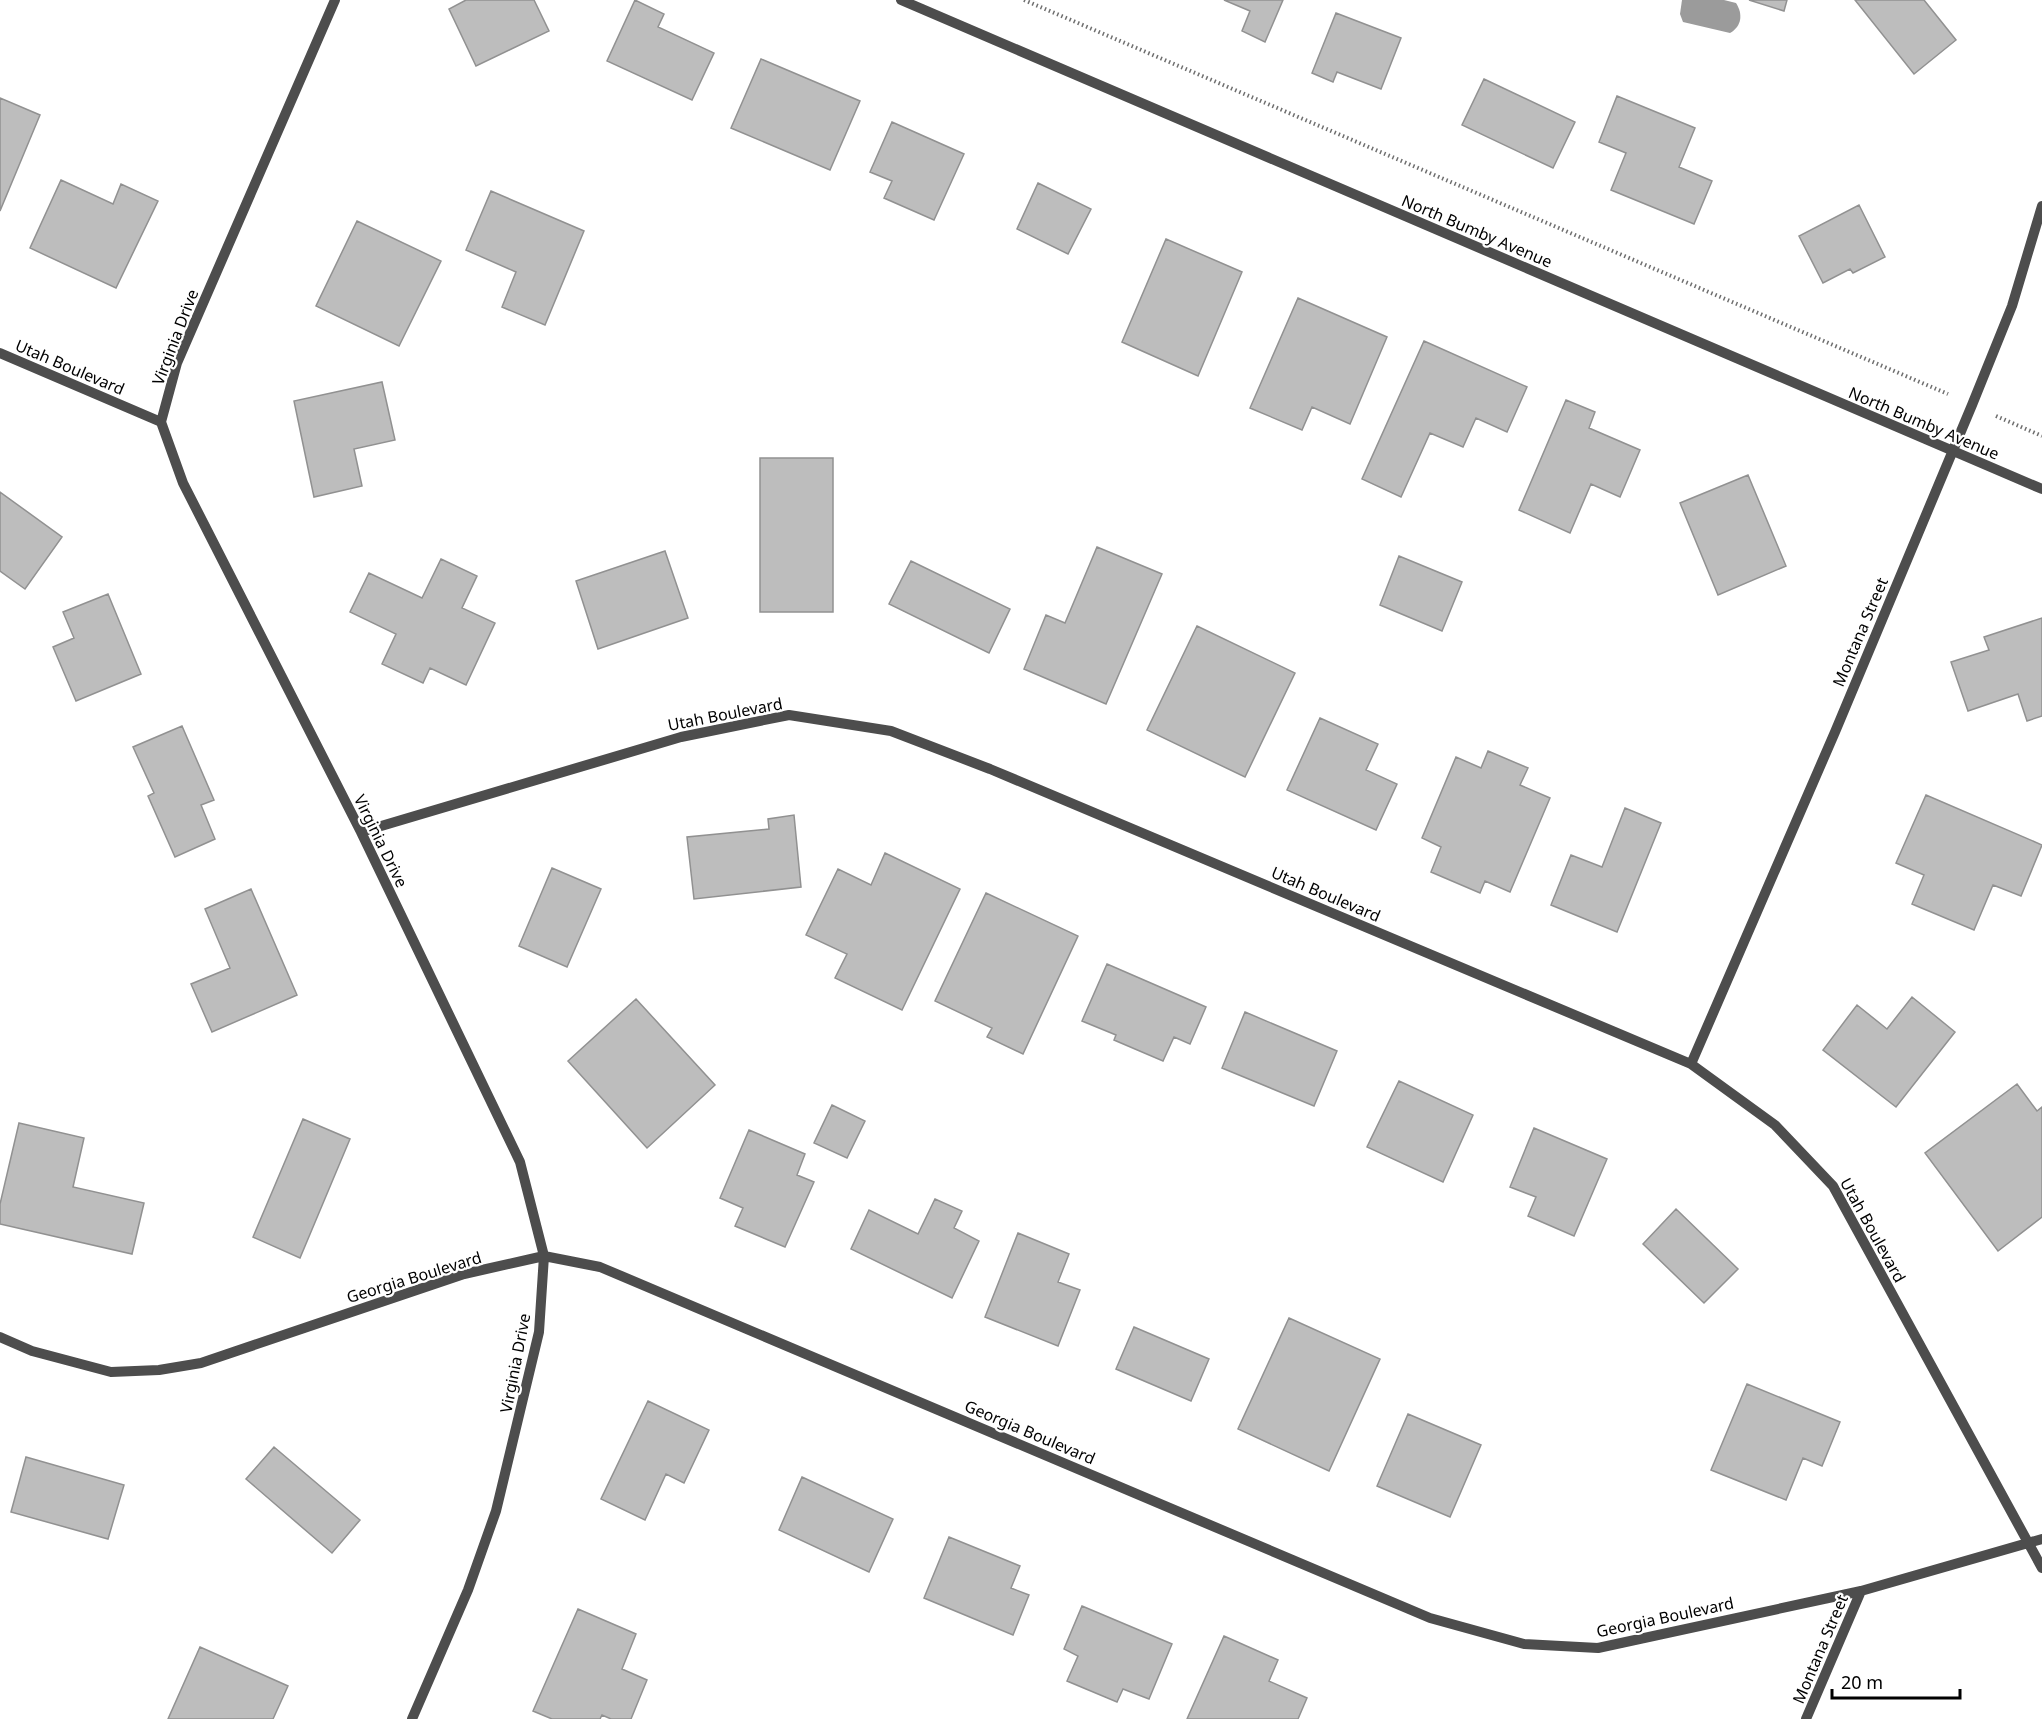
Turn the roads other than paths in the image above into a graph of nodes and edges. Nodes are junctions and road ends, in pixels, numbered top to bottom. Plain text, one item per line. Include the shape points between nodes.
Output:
1 (335, 0) edge
2 (901, 0) edge
3 (2042, 206) edge
4 (0, 353) edge
5 (161, 422) junction
6 (1953, 452) junction
7 (2042, 489) edge
8 (361, 832) junction
9 (1691, 1064) junction
10 (544, 1256) junction
11 (0, 1337) edge
12 (2042, 1539) edge
13 (2026, 1543) junction
14 (2042, 1568) edge
15 (1861, 1590) junction
16 (412, 1719) edge
17 (1806, 1719) edge

1 - 5 street, Virginia Drive via 177,363
2 - 6 street, North Bumby Avenue
3 - 6 street, Montana Street via 2012,306
4 - 5 street, Utah Boulevard
5 - 8 street, Virginia Drive via 183,483
6 - 7 street, North Bumby Avenue
6 - 9 street, Montana Street
8 - 9 street, Utah Boulevard via 681,736 789,715 891,731
8 - 10 street, Virginia Drive via 520,1162
9 - 13 street, Utah Boulevard via 1775,1125 1833,1186
10 - 11 street, Georgia Boulevard via 464,1274 201,1363 159,1370 111,1372 32,1352
10 - 15 street, Georgia Boulevard via 600,1267 1430,1618 1524,1644 1598,1648
10 - 16 street, Virginia Drive via 539,1332 496,1511 468,1590
12 - 13 street
13 - 14 street
13 - 15 street, Georgia Boulevard
15 - 17 street, Montana Street

